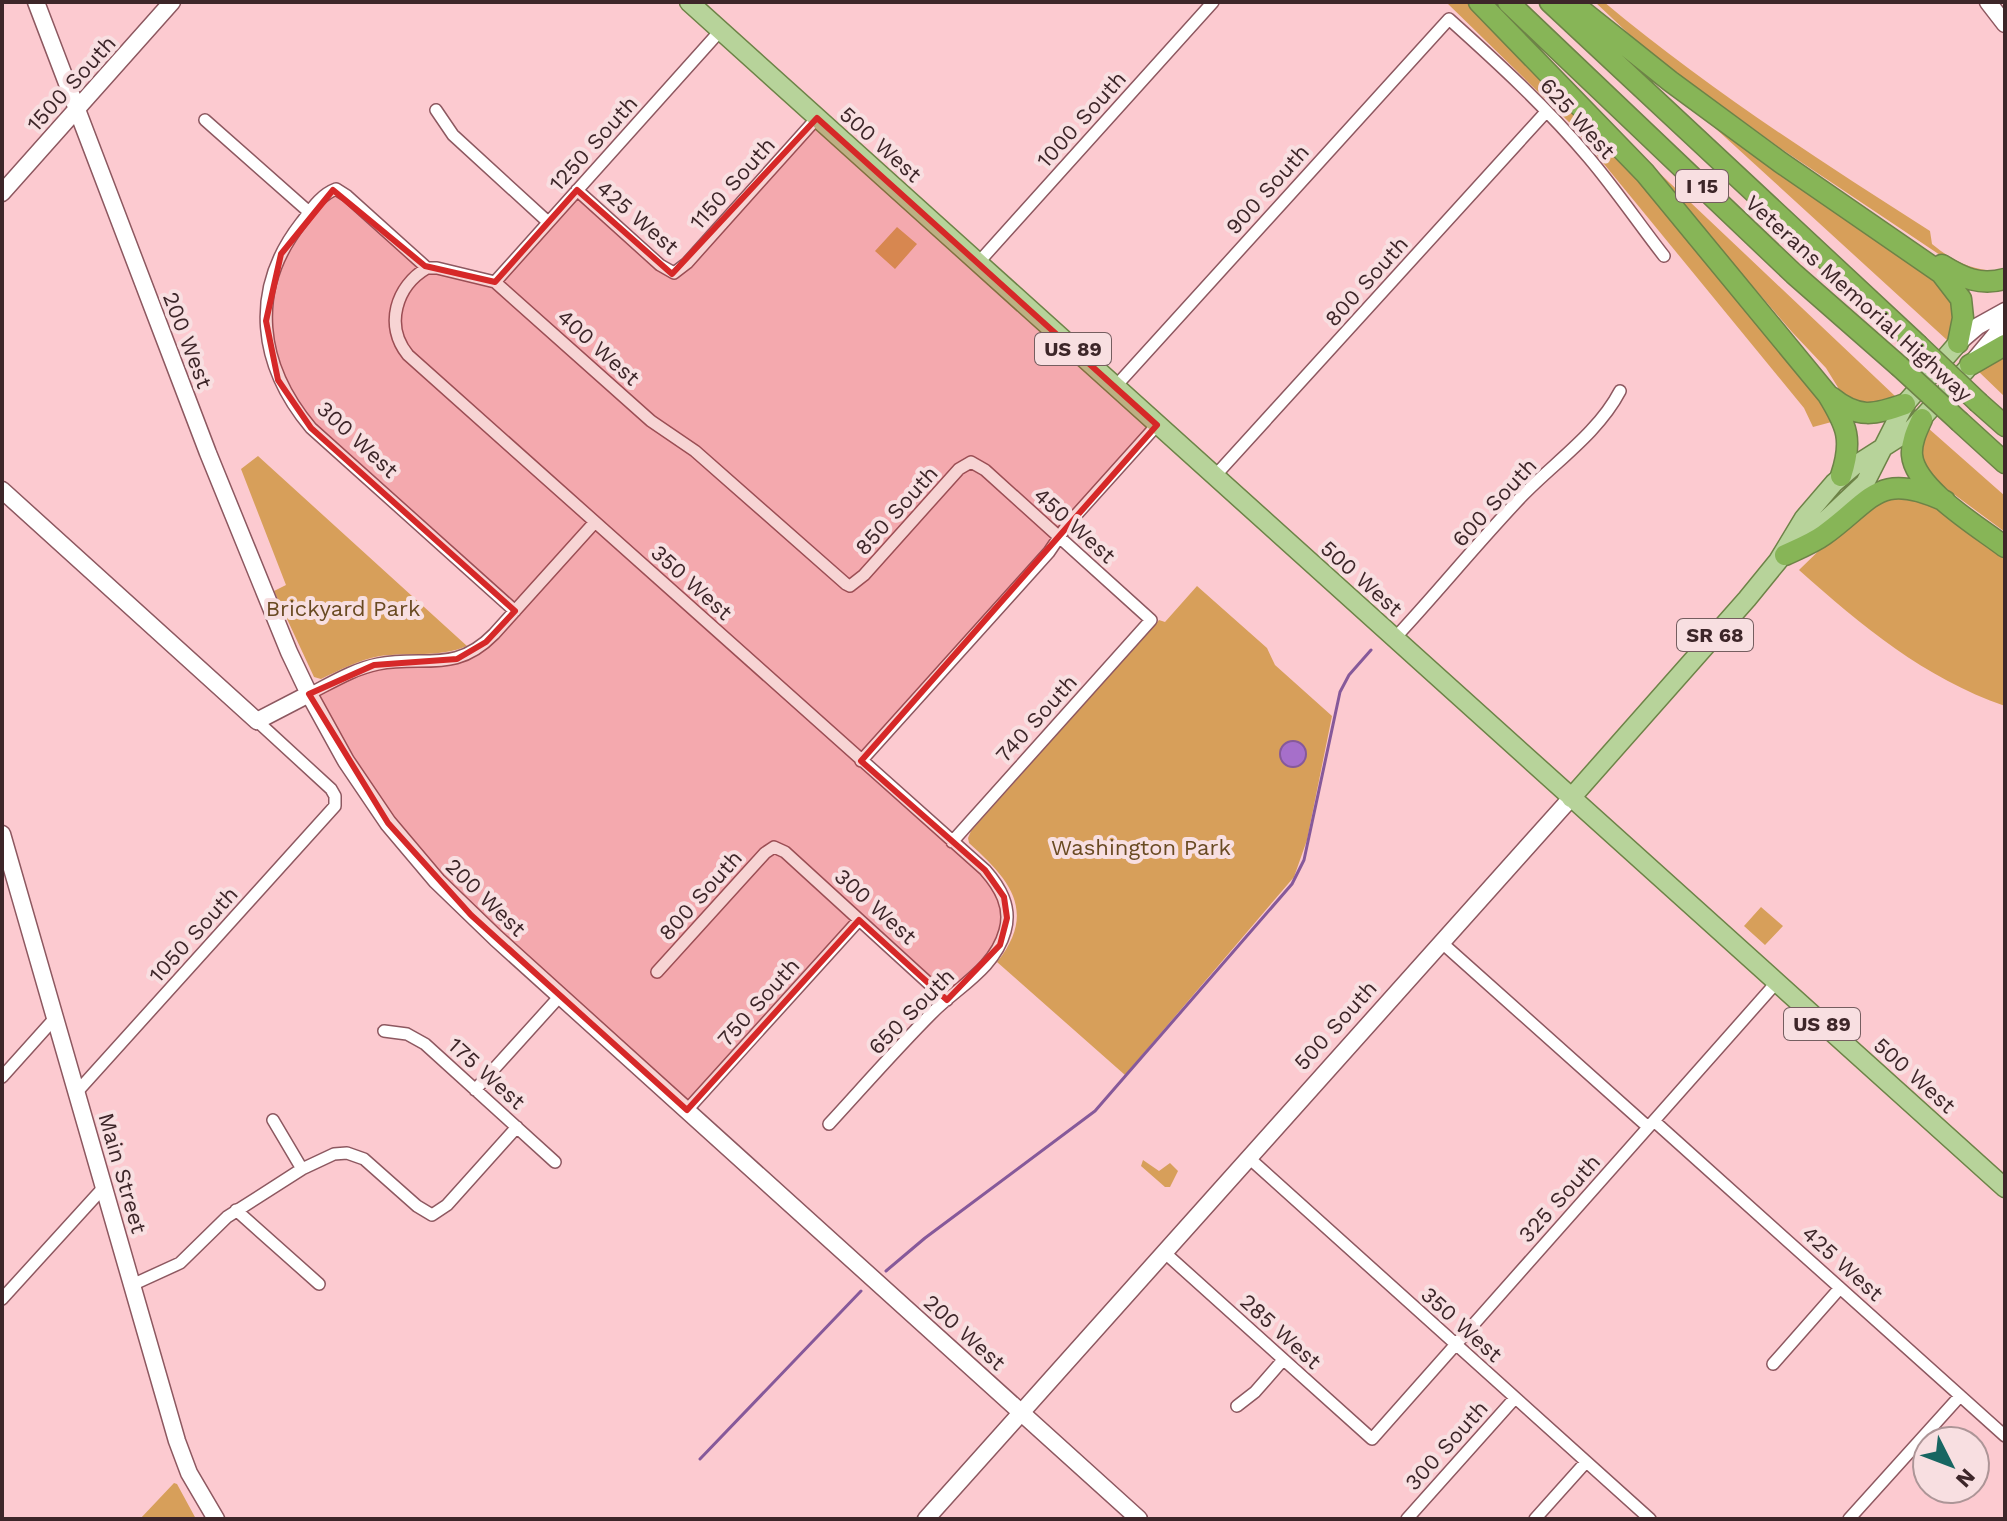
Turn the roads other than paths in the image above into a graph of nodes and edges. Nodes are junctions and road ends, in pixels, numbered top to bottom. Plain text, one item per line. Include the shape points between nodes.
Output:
1 (36, 2) edge
2 (172, 2) edge
3 (689, 2) edge
4 (1213, 2) edge
5 (1479, 2) edge
6 (1508, 2) edge
7 (1550, 2) edge
8 (1571, 2) edge
9 (1988, 2) edge
10 (1449, 19) joint
11 (2005, 24) edge
12 (720, 31) junction
13 (76, 110) junction
14 (436, 110) dead end
15 (1546, 112) junction
16 (817, 118) junction
17 (205, 120) dead end
18 (577, 190) junction
19 (2, 193) edge
20 (309, 212) junction
21 (548, 222) junction
22 (1893, 238) junction
23 (1664, 256) dead end
24 (978, 263) junction
25 (427, 268) junction
26 (674, 273) joint
27 (2005, 279) edge
28 (495, 282) junction
29 (2005, 311) edge
30 (2005, 317) edge
31 (1958, 343) junction
32 (2005, 345) edge
33 (1970, 365) junction
34 (1115, 387) junction
35 (1620, 391) dead end
36 (1828, 395) junction
37 (1905, 404) junction
38 (1922, 419) junction
39 (1157, 425) junction
40 (2005, 426) edge
41 (1884, 447) junction
42 (971, 462) joint
43 (2005, 463) edge
44 (1841, 476) junction
45 (1214, 477) junction
46 (2, 490) edge
47 (1945, 501) junction
48 (595, 522) junction
49 (1059, 537) junction
50 (2005, 547) edge
51 (1782, 558) junction
52 (850, 586) joint
53 (515, 611) junction
54 (1151, 620) joint
55 (1394, 639) junction
56 (309, 694) junction
57 (257, 721) junction
58 (861, 761) junction
59 (1571, 798) junction
60 (2, 834) edge
61 (952, 842) junction
62 (774, 847) joint
63 (6, 864) edge
64 (1007, 918) joint
65 (859, 920) junction
66 (1441, 942) junction
67 (657, 972) dead end
68 (1776, 983) junction
69 (560, 996) junction
70 (947, 1000) junction
71 (55, 1018) junction
72 (384, 1031) dead end
73 (2, 1077) edge
74 (475, 1090) junction
75 (76, 1093) junction
76 (687, 1110) junction
77 (273, 1120) dead end
78 (829, 1124) dead end
79 (1651, 1124) junction
80 (517, 1127) junction
81 (1249, 1158) junction
82 (555, 1162) dead end
83 (302, 1169) junction
84 (104, 1187) junction
85 (2005, 1188) edge
86 (236, 1210) junction
87 (1164, 1252) junction
88 (319, 1284) dead end
89 (132, 1285) junction
90 (1840, 1288) junction
91 (2, 1299) edge
92 (1455, 1344) junction
93 (1283, 1360) junction
94 (1773, 1364) dead end
95 (1960, 1396) junction
96 (1515, 1398) junction
97 (1237, 1406) dead end
98 (1021, 1412) junction
99 (2005, 1436) edge
100 (1372, 1439) joint
101 (1586, 1462) junction
102 (1137, 1518) edge
103 (216, 1519) edge
104 (926, 1519) edge
105 (1407, 1519) edge
106 (1535, 1519) edge
107 (1650, 1519) edge
108 (1849, 1519) edge

1 - 13 main road
2 - 13 main road, 1500 South
3 - 12 main road, 500 West / US 89
4 - 24 street, 1000 South
5 - 36 highway via 1645,173
6 - 43 highway, Veterans Memorial Highway / I 15, bridge via 1794,274
7 - 40 highway, Veterans Memorial Highway / I 15, bridge
8 - 22 highway via 1780,162
9 - 11 main road
10 - 15 street, 625 West
10 - 34 street, 900 South
12 - 16 main road, 500 West / US 89
12 - 18 street, 1250 South
13 - 19 main road, 1500 South
13 - 56 main road, 200 West via 208,453
14 - 21 street via 453,135
15 - 23 street, 625 West
15 - 45 street, 800 South
16 - 24 main road, 500 West / US 89
16 - 26 street, 1150 South
17 - 20 street
18 - 21 street, 1250 South
18 - 26 street, 425 West
20 - 25 street via 336,189
20 - 53 street, 300 West via 281,254 268,298 268,342 278,380 311,428
21 - 28 street, 1250 South
22 - 27 highway via 1968,280
22 - 31 highway via 1958,292 1963,318
24 - 34 main road, 500 West / US 89
25 - 28 street
25 - 48 street, 350 West via 407,284 397,306 395,328 403,349
28 - 52 street, 400 West via 651,421 695,451
29 - 31 main road, 500 South / SR 68
30 - 33 main road, 500 South / SR 68
31 - 37 main road, 500 South / SR 68
32 - 33 highway
33 - 38 main road, 500 South / SR 68
34 - 39 main road, 500 West / US 89
35 - 55 street, 600 South
36 - 37 highway via 1860,413
36 - 44 highway via 1849,442
37 - 41 main road, 500 South / SR 68
38 - 41 main road, 500 South / SR 68
38 - 47 highway via 1913,462
39 - 45 main road, 500 West / US 89
39 - 49 street
41 - 44 main road, 500 South / SR 68
41 - 51 main road, 500 South / SR 68 via 1857,493
42 - 49 street, 450 West
42 - 52 street, 850 South
44 - 51 main road, 500 South / SR 68 via 1804,518
45 - 55 main road, 500 West / US 89
46 - 57 main road
47 - 50 highway
47 - 51 highway via 1916,489 1880,491 1824,535
48 - 53 street
48 - 58 street, 350 West
49 - 54 street, 450 West
49 - 58 street
51 - 59 main road, 500 South / SR 68
53 - 56 street via 486,642 457,659 374,665
54 - 61 street, 740 South
55 - 59 main road, 500 West / US 89
56 - 57 main road
56 - 69 main road, 200 West via 346,761 410,851
57 - 75 street, 1050 South via 331,789 335,806
58 - 61 street, 350 West
59 - 66 main road, 500 South / SR 68
59 - 68 main road, 500 West / US 89
60 - 63 main road, Main Street
61 - 64 street, 350 West via 999,888
62 - 65 street, 300 West
62 - 67 street, 800 South
63 - 71 main road, Main Street
64 - 70 street, 650 South via 995,951
65 - 70 street, 300 West
65 - 76 street, 750 South
66 - 79 street, 425 West
66 - 81 main road, 500 South / SR 68
68 - 79 street, 325 South
68 - 85 main road, 500 West / US 89
69 - 74 street
69 - 76 main road, 200 West
70 - 78 street, 650 South
71 - 73 street
71 - 75 main road, Main Street
72 - 74 street, 175 West via 417,1039
74 - 80 street, 175 West
75 - 84 main road, Main Street
76 - 98 main road, 200 West
77 - 83 street
79 - 90 street, 425 West
79 - 92 street, 325 South
80 - 82 street, 175 West
80 - 83 street via 432,1215 353,1155 340,1153
81 - 87 main road, 500 South / SR 68
81 - 92 street, 350 West
83 - 86 street
84 - 89 main road, Main Street
84 - 91 street
86 - 88 street
86 - 89 street via 180,1263
87 - 93 street, 285 West
87 - 98 main road, 500 South / SR 68
89 - 103 main road, Main Street via 183,1458
90 - 94 street
90 - 95 street, 425 West
92 - 96 street, 350 West
92 - 100 street, 325 South
93 - 97 street
93 - 100 street, 285 West
95 - 99 street, 425 West
95 - 108 street
96 - 101 street, 350 West
96 - 105 street, 300 South
98 - 102 main road, 200 West
98 - 104 main road, 500 South
101 - 106 street
101 - 107 street, 350 West

